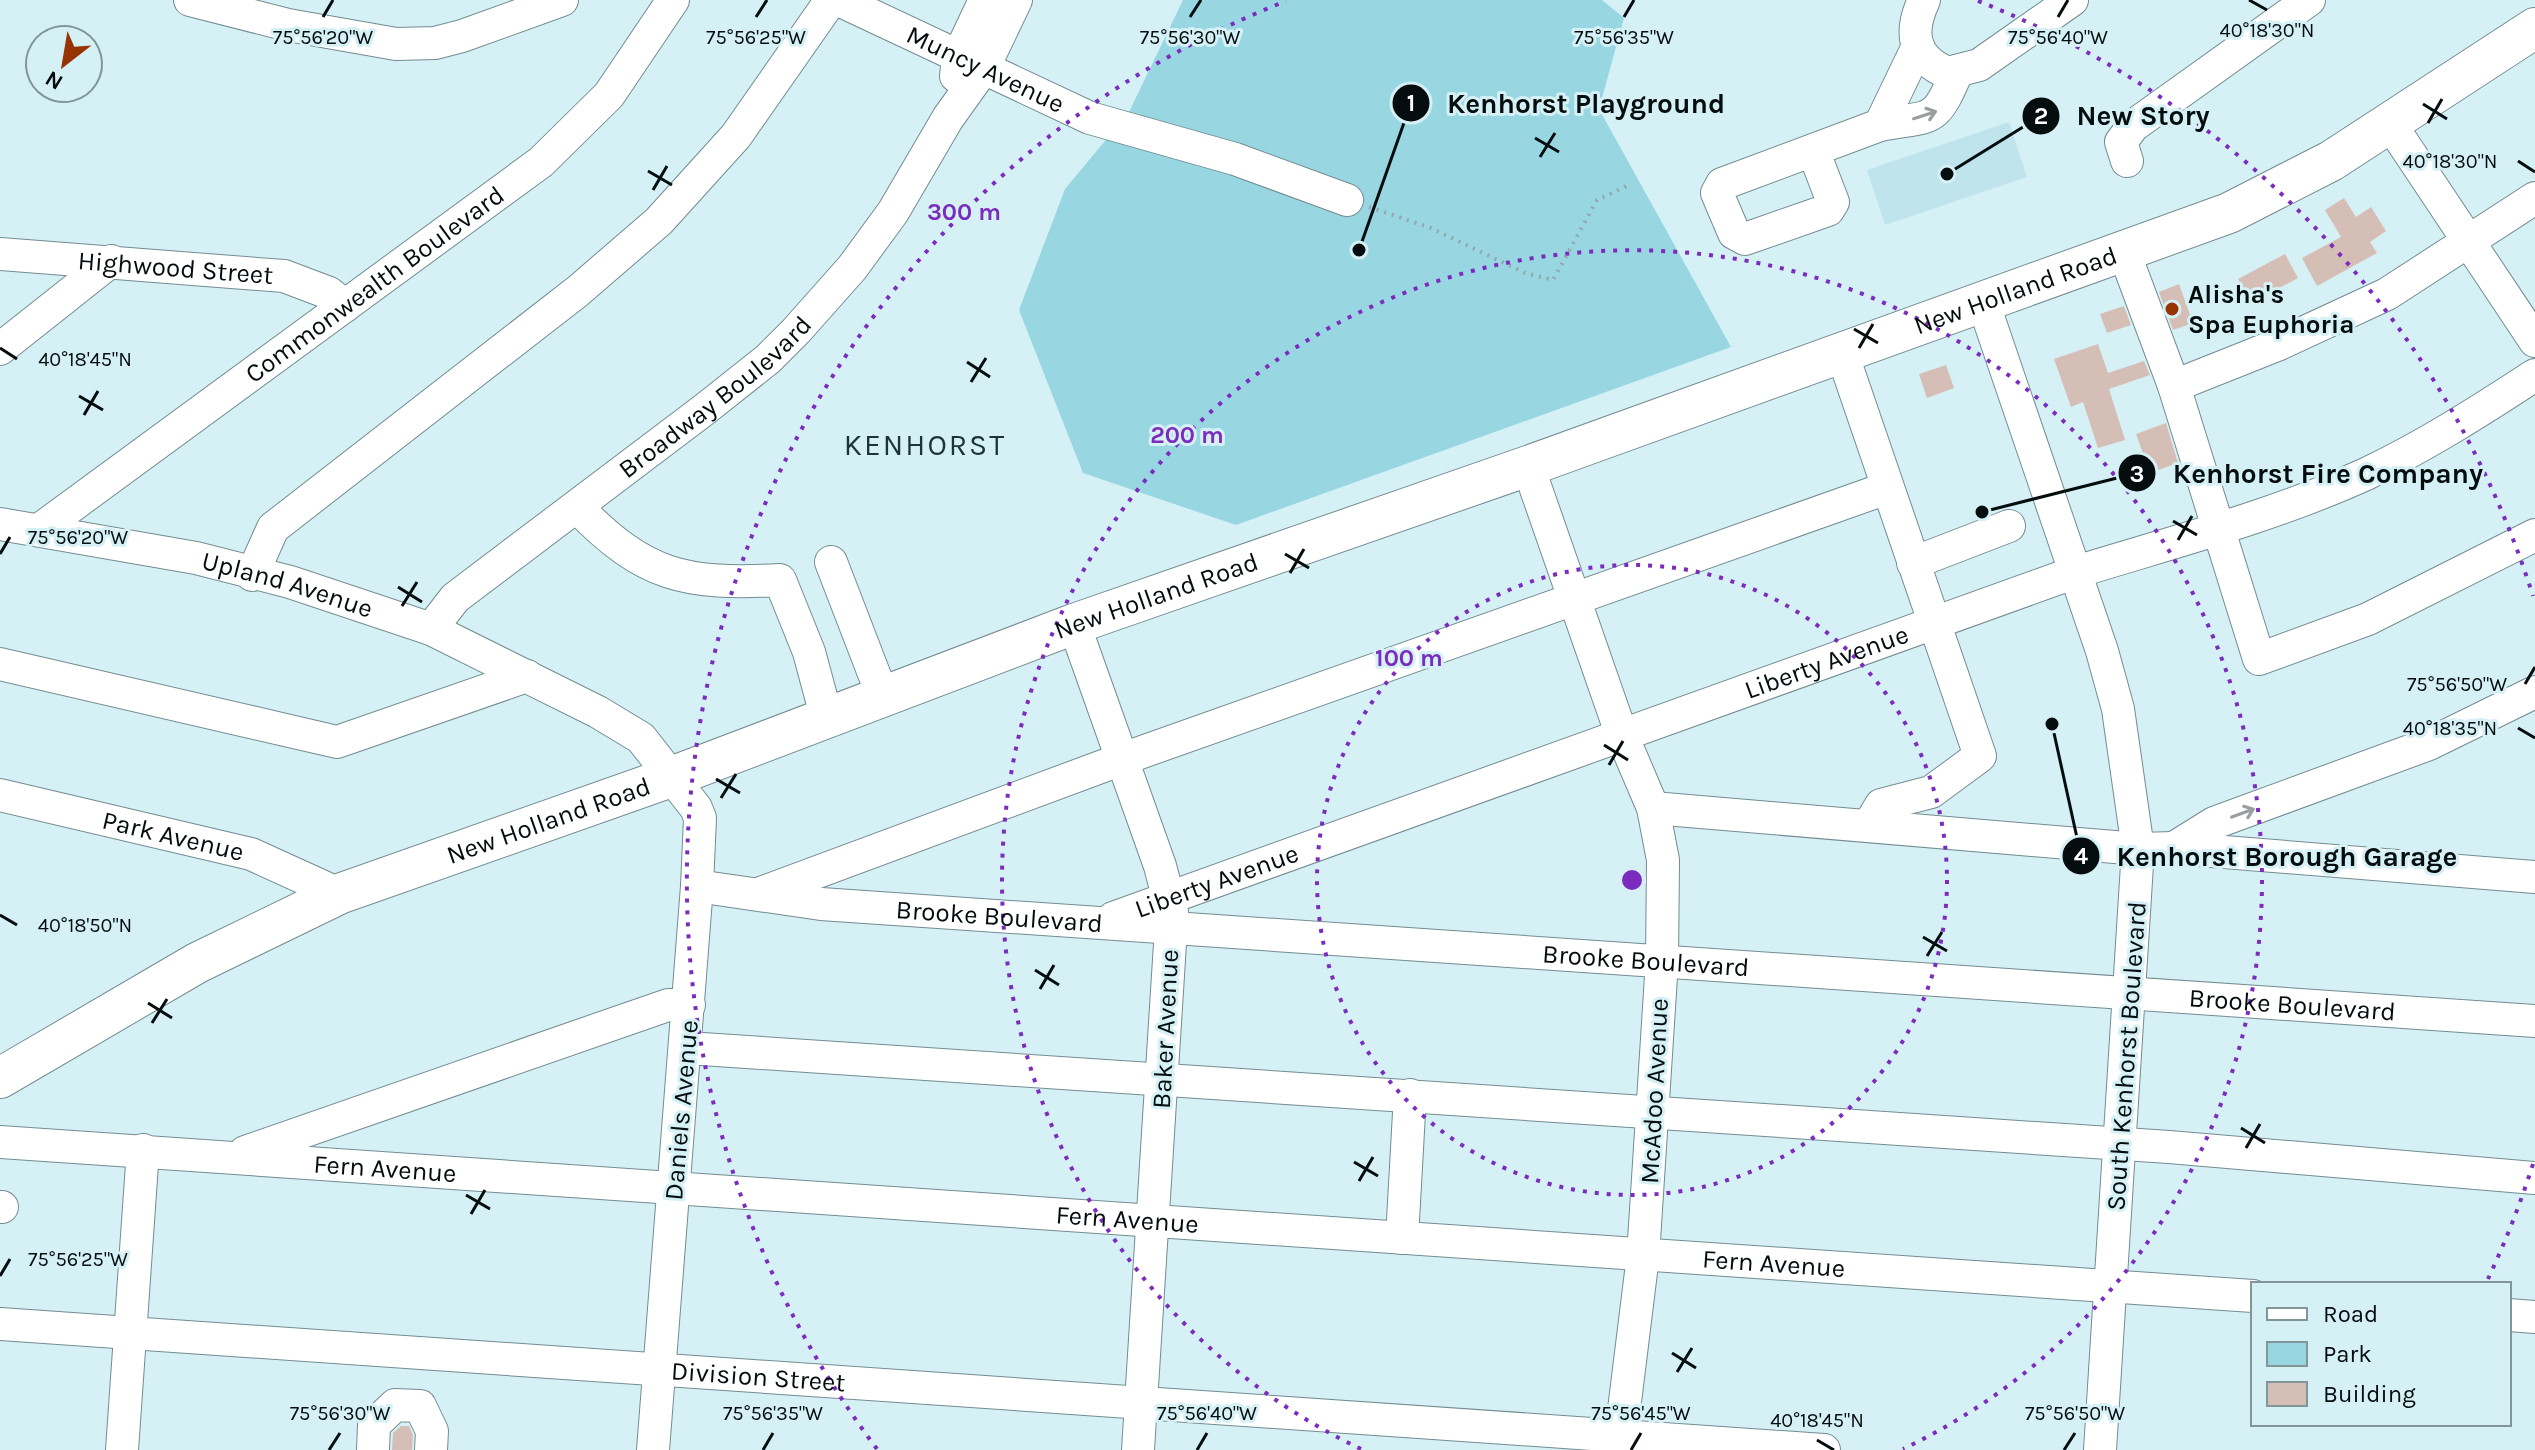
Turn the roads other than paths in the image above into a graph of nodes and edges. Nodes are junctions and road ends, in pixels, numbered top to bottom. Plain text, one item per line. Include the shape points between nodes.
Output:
1 (190, 0) edge
2 (562, 0) edge
3 (673, 0) edge
4 (831, 0) edge
5 (839, 0) edge
6 (985, 0) edge
7 (1016, 0) edge
8 (2072, 0) edge
9 (2309, 0) edge
10 (1921, 6) edge
11 (2535, 28) edge
12 (1918, 46) junction
13 (971, 63) junction
14 (1968, 69) junction
15 (2389, 122) junction
16 (1880, 125) junction
17 (1813, 150) dead end
18 (2127, 161) dead end
19 (2535, 198) edge
20 (1347, 200) road end
21 (2470, 240) junction
22 (2124, 252) junction
23 (0, 254) edge
24 (111, 261) junction
25 (1983, 302) junction
26 (345, 306) junction
27 (2535, 341) edge
28 (0, 349) edge
29 (1842, 353) junction
30 (2535, 375) edge
31 (2174, 386) junction
32 (1528, 466) junction
33 (1887, 488) junction
34 (577, 507) junction
35 (0, 524) edge
36 (2009, 526) dead end
37 (2220, 528) junction
38 (39, 530) junction
39 (2535, 535) edge
40 (831, 562) dead end
41 (1913, 563) junction
42 (2076, 572) junction
43 (252, 575) junction
44 (1575, 600) junction
45 (1934, 623) junction
46 (1074, 624) junction
47 (431, 629) junction
48 (0, 664) edge
49 (527, 676) junction
50 (2535, 692) edge
51 (883, 697) junction
52 (827, 719) junction
53 (1621, 733) junction
54 (1122, 760) junction
55 (674, 776) junction
56 (0, 795) edge
57 (1653, 808) junction
58 (1869, 825) junction
59 (2174, 848) junction
60 (2138, 849) junction
61 (2535, 877) edge
62 (697, 886) junction
63 (339, 894) junction
64 (755, 895) junction
65 (1170, 911) junction
66 (1662, 961) junction
67 (2131, 993) junction
68 (689, 1005) junction
69 (2535, 1021) edge
70 (687, 1048) junction
71 (0, 1078) edge
72 (1163, 1079) junction
73 (1410, 1095) junction
74 (1652, 1112) junction
75 (0, 1142) edge
76 (2122, 1145) junction
77 (143, 1150) junction
78 (234, 1156) junction
79 (2535, 1178) edge
80 (674, 1187) junction
81 (1153, 1221) junction
82 (1402, 1238) junction
83 (1643, 1256) junction
84 (2112, 1286) junction
85 (2251, 1296) edge
86 (2511, 1315) edge
87 (2535, 1317) edge
88 (0, 1324) edge
89 (130, 1332) junction
90 (660, 1369) junction
91 (1142, 1403) junction
92 (1620, 1443) edge
93 (122, 1450) edge
94 (373, 1450) edge
95 (431, 1450) edge
96 (653, 1450) edge
97 (1138, 1450) edge
98 (1824, 1450) edge
99 (2100, 1450) edge

1 - 2 street via 396,44 462,36
3 - 26 street, Commonwealth Boulevard via 609,95 541,162
4 - 43 street via 736,136 659,221 578,291 273,528
5 - 13 street, Muncy Avenue
6 - 13 street, Broadway Boulevard
7 - 13 street, Broadway Boulevard
8 - 14 street
9 - 18 street via 2133,126 2121,142
10 - 12 street via 1914,28
11 - 15 main road, New Holland Road
12 - 14 street via 1932,65
12 - 16 street
13 - 20 street, Muncy Avenue via 1090,118 1235,159
13 - 34 street, Broadway Boulevard via 948,118 893,212 852,268 796,331 740,382
16 -> 14 street via 1934,115
15 - 21 street
15 - 22 main road, New Holland Road via 2258,201
16 - 17 street
19 - 21 street
21 - 27 street
21 - 31 street via 2344,316
22 - 25 main road, New Holland Road
22 - 31 street
23 - 24 street, Highwood Street
24 - 26 street, Highwood Street via 284,276 329,293
24 - 28 street
25 - 29 main road, New Holland Road
25 - 42 street, South Kenhorst Boulevard
26 - 38 street, Commonwealth Boulevard
29 - 32 main road, New Holland Road
29 - 33 street
30 - 37 street, Liberty Avenue via 2460,424 2366,474
31 - 37 street
32 - 44 street, McAdoo Avenue
32 - 46 main road, New Holland Road
33 - 41 street
33 - 44 street, Brooke Boulevard
34 - 47 street, Broadway Boulevard via 455,598
34 - 52 street via 608,539 662,572 729,583 780,580 809,652
35 - 38 street, Upland Avenue
36 - 41 street
37 - 39 street via 2259,659 2368,619
37 - 42 street, Liberty Avenue
38 - 43 street, Upland Avenue via 196,558
40 - 51 street
41 - 45 street
42 - 45 street, Liberty Avenue
42 - 60 street, South Kenhorst Boulevard via 2118,709
43 - 47 street, Upland Avenue via 290,582
44 - 53 street, McAdoo Avenue
44 - 54 street, Brooke Boulevard
45 - 53 street, Liberty Avenue
45 - 58 street via 1980,756 1931,792 1881,805
46 - 51 main road, New Holland Road
46 - 54 street, Baker Avenue
47 - 49 street, Upland Avenue
48 - 49 street via 337,742
49 - 55 street, Upland Avenue via 632,731
59 -> 50 street via 2214,823 2429,744
51 - 52 main road, New Holland Road
52 - 55 main road, New Holland Road
53 - 57 street, McAdoo Avenue
53 - 65 street, Liberty Avenue
54 - 64 street, Brooke Boulevard
54 - 65 street, Baker Avenue
55 - 62 street, Daniels Avenue via 700,818
55 - 63 main road, New Holland Road
56 - 63 street, Park Avenue via 251,854
57 - 58 street
57 - 66 street, McAdoo Avenue via 1663,872
58 - 60 street
59 - 60 street
59 - 61 street
60 - 67 street, South Kenhorst Boulevard
62 - 64 street, Brooke Boulevard
62 - 68 street, Daniels Avenue
63 - 71 main road, New Holland Road via 197,963
64 - 65 street, Brooke Boulevard via 1102,922
65 - 66 street, Brooke Boulevard
65 - 72 street, Baker Avenue
66 - 67 street, Brooke Boulevard
66 - 74 street, McAdoo Avenue
67 - 69 street, Brooke Boulevard
67 - 76 street, South Kenhorst Boulevard
68 - 70 street, Daniels Avenue
68 - 78 street via 668,1005
70 - 72 street
70 - 80 street, Daniels Avenue
72 - 73 street
72 - 81 street, Baker Avenue
73 - 74 street
73 - 82 street
74 - 76 street
74 - 83 street, McAdoo Avenue
75 - 77 street, Fern Avenue
76 - 79 street
76 - 84 street, South Kenhorst Boulevard
77 - 78 street, Fern Avenue
77 - 89 street
78 - 80 street, Fern Avenue
80 - 81 street, Fern Avenue
80 - 90 street, Daniels Avenue
81 - 82 street, Fern Avenue
81 - 91 street, Baker Avenue
82 - 83 street, Fern Avenue
83 - 84 street, Fern Avenue
83 - 92 street, McAdoo Avenue
84 - 85 street, Fern Avenue
84 - 99 street, South Kenhorst Boulevard
86 - 87 street
88 - 89 street
89 - 90 street, Division Street
89 - 93 street
90 - 91 street, Division Street
90 - 96 street, Daniels Avenue
91 - 92 street
91 - 97 street, Baker Avenue
92 - 98 street
94 - 95 street via 374,1425 395,1405 420,1406 432,1431

